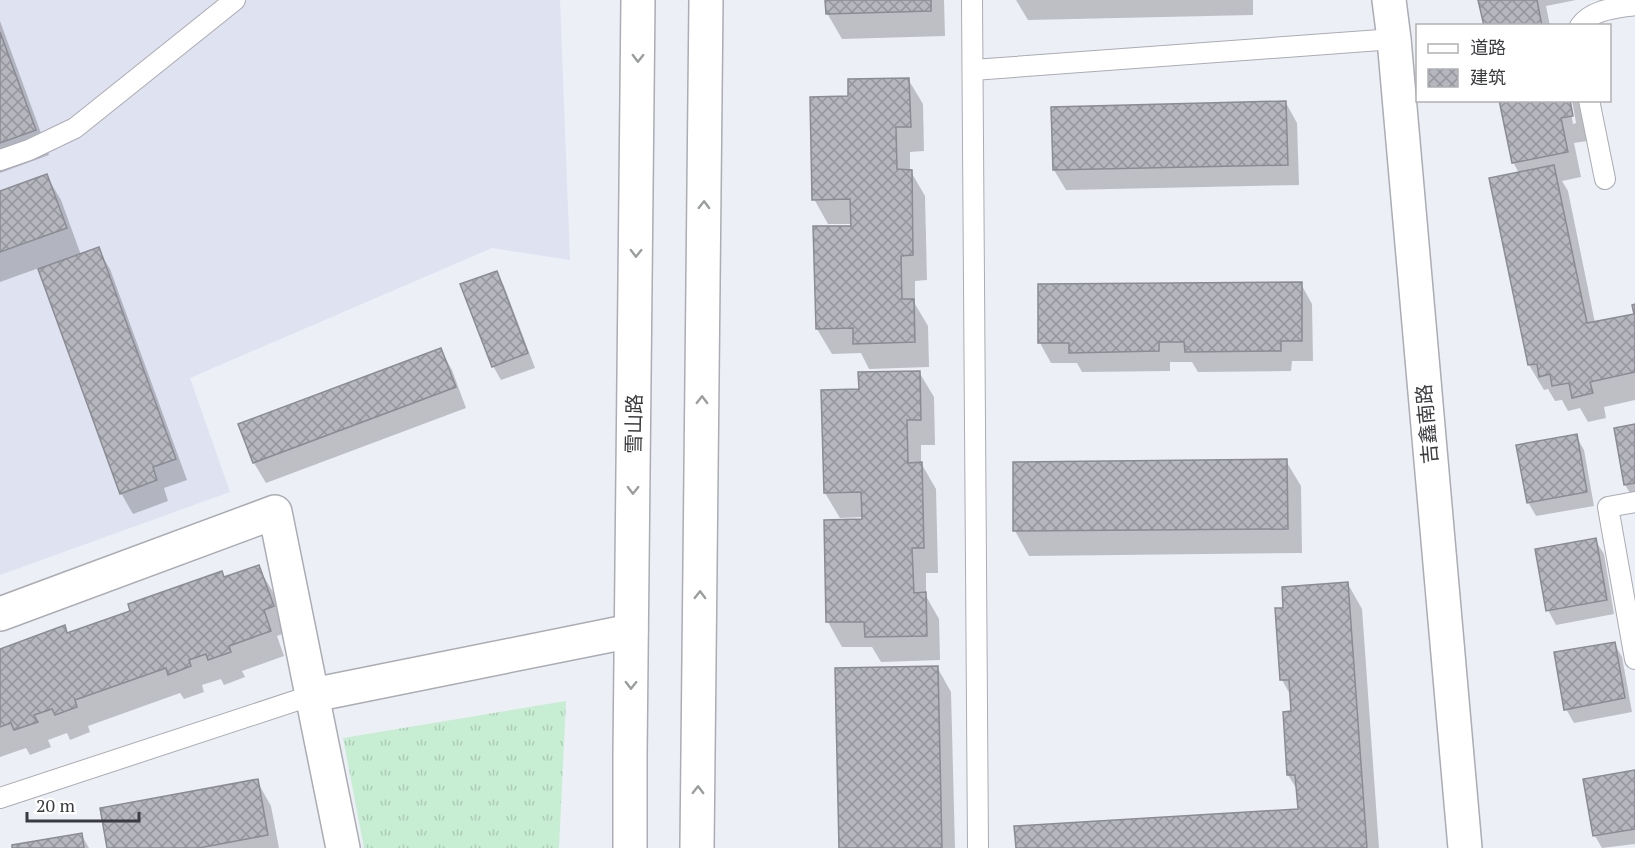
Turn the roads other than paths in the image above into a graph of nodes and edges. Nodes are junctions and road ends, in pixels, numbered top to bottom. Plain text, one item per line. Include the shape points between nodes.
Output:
1 (235, 0) edge
2 (638, 0) edge
3 (706, 0) edge
4 (972, 0) edge
5 (1389, 0) edge
6 (1635, 5) edge
7 (1582, 24) edge
8 (1394, 39) junction
9 (973, 70) junction
10 (1589, 102) edge
11 (0, 160) edge
12 (1605, 179) dead end
13 (1635, 502) edge
14 (0, 614) edge
15 (631, 631) junction
16 (1635, 659) edge
17 (313, 695) junction
18 (0, 798) edge
19 (343, 848) edge
20 (630, 848) edge
21 (697, 848) edge
22 (978, 848) edge
23 (1465, 848) edge

1 - 11 lane via 75,128
2 -> 15 street, 雪山路
21 -> 3 street
4 - 9 lane
5 - 8 street, 吉鑫南路
6 - 7 lane via 1596,12
8 - 9 lane
8 - 23 street, 吉鑫南路
9 - 22 lane
10 - 12 lane
13 - 16 lane via 1608,507
14 - 17 street via 274,512
15 - 17 street
15 -> 20 street, 雪山路
17 - 18 lane
17 - 19 street

